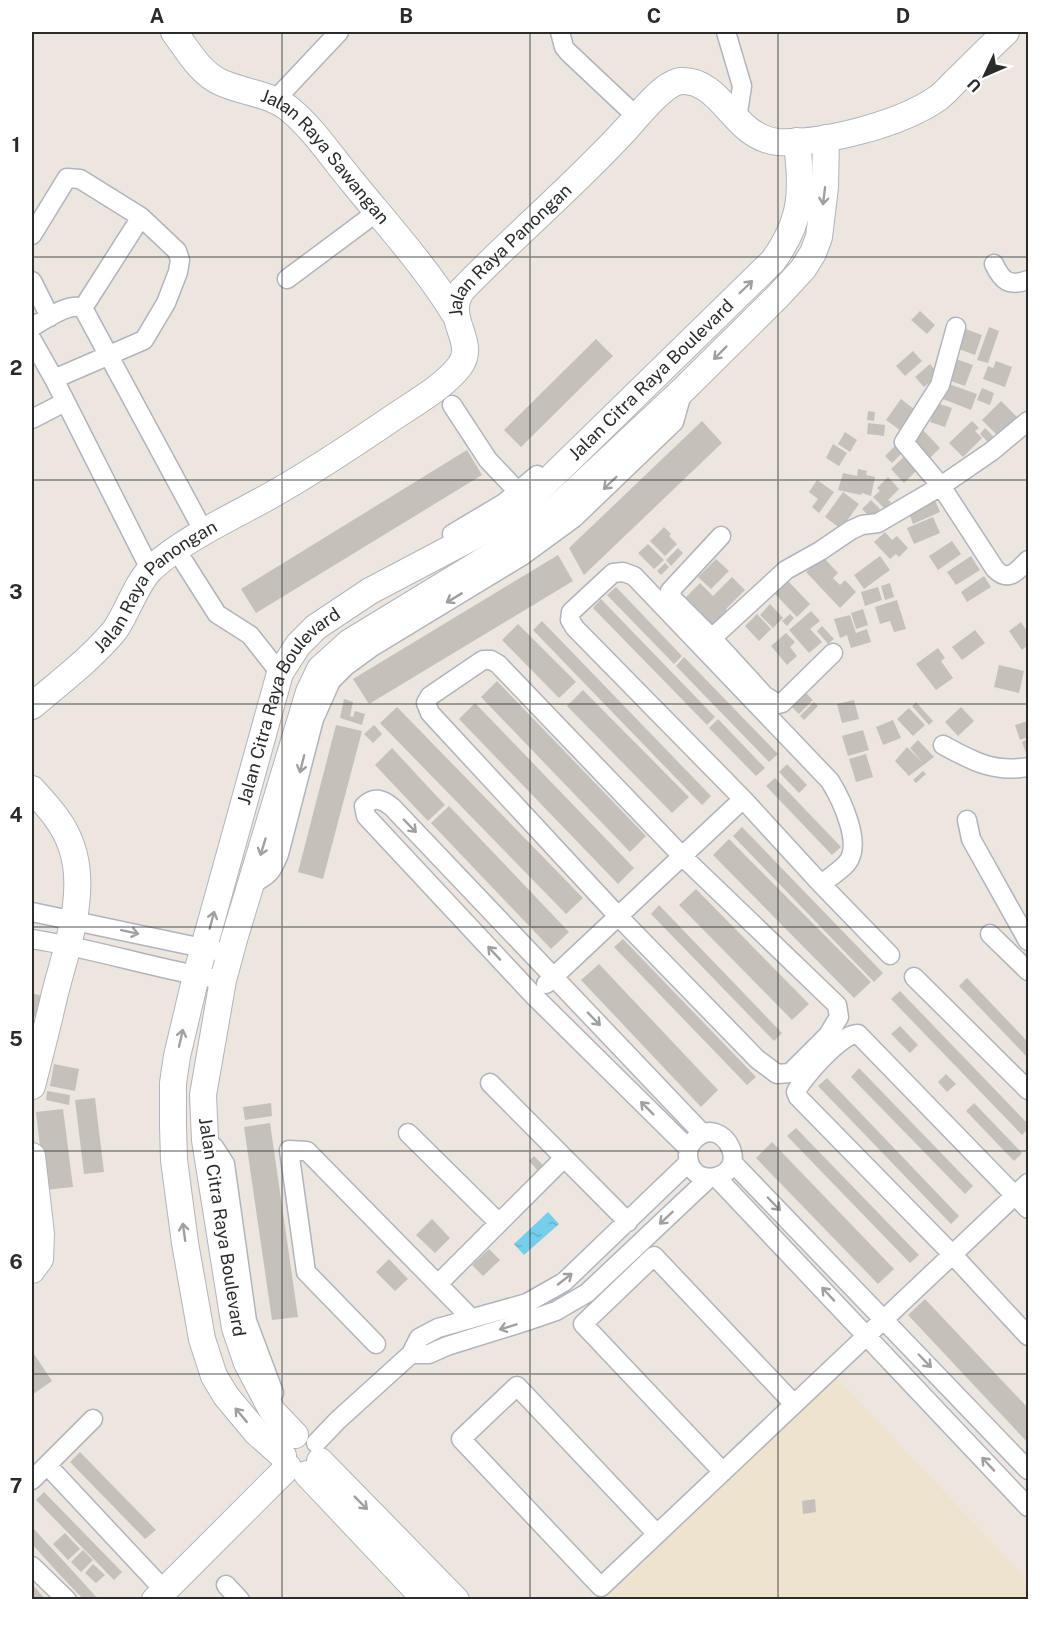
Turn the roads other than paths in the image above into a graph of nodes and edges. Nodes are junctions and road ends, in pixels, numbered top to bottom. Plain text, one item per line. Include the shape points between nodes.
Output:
1 (174, 32) edge
2 (339, 32) edge
3 (560, 32) edge
4 (726, 32) edge
5 (1006, 32) edge
6 (275, 100) junction
7 (637, 117) junction
8 (737, 119) junction
9 (826, 138) junction
10 (797, 141) junction
11 (377, 212) junction
12 (141, 217) junction
13 (32, 235) edge
14 (994, 264) dead end
15 (287, 279) dead end
16 (32, 280) edge
17 (1029, 280) edge
18 (83, 308) junction
19 (454, 313) junction
20 (50, 317) junction
21 (32, 327) edge
22 (956, 327) dead end
23 (32, 340) edge
24 (108, 355) junction
25 (54, 379) junction
26 (65, 402) junction
27 (452, 405) dead end
28 (32, 419) edge
29 (1029, 421) edge
30 (940, 486) junction
31 (523, 496) junction
32 (204, 532) junction
33 (720, 536) dead end
34 (1029, 560) edge
35 (184, 562) dead end
36 (150, 569) junction
37 (712, 638) junction
38 (833, 653) dead end
39 (284, 667) junction
40 (32, 706) edge
41 (943, 745) dead end
42 (1029, 767) edge
43 (32, 789) edge
44 (743, 799) junction
45 (967, 820) dead end
46 (681, 855) junction
47 (821, 884) junction
48 (32, 912) edge
49 (618, 916) junction
50 (73, 920) junction
51 (990, 934) dead end
52 (32, 939) edge
53 (1029, 940) edge
54 (68, 945) junction
55 (204, 947) junction
56 (231, 954) junction
57 (890, 955) dead end
58 (1029, 971) edge
59 (196, 976) junction
60 (553, 977) junction
61 (914, 977) dead end
62 (223, 980) junction
63 (534, 996) junction
64 (490, 1083) dead end
65 (32, 1086) edge
66 (1029, 1090) edge
67 (408, 1133) dead end
68 (703, 1134) junction
69 (32, 1156) edge
70 (689, 1156) junction
71 (564, 1158) junction
72 (733, 1162) junction
73 (713, 1178) junction
74 (1022, 1189) edge
75 (1029, 1209) edge
76 (628, 1222) junction
77 (499, 1223) junction
78 (953, 1255) junction
79 (32, 1270) edge
80 (438, 1284) junction
81 (471, 1318) junction
82 (885, 1319) junction
83 (1029, 1336) edge
84 (868, 1337) junction
85 (376, 1344) dead end
86 (411, 1354) junction
87 (794, 1404) junction
88 (93, 1419) dead end
89 (302, 1456) junction
90 (47, 1465) junction
91 (1029, 1470) edge
92 (723, 1472) junction
93 (32, 1480) edge
94 (1029, 1506) edge
95 (657, 1534) junction
96 (32, 1566) edge
97 (226, 1585) dead end
98 (159, 1595) edge
99 (67, 1599) edge
100 (240, 1599) edge
101 (426, 1599) edge
102 (456, 1599) edge

1 - 6 main road, Jalan Raya Sawangan via 205,72 219,81
2 - 6 street
3 - 7 street via 568,52
4 - 8 street via 742,86
5 - 9 main road, Jalan Raya Panongan via 940,96 915,112
6 - 11 main road, Jalan Raya Sawangan via 307,126
7 - 8 main road, Jalan Raya Panongan via 667,86 680,81 714,94
7 - 19 main road, Jalan Raya Panongan via 462,291
8 - 10 main road, Jalan Raya Panongan via 768,140
9 - 10 main road, Jalan Raya Panongan
9 -> 56 main road, Jalan Citra Raya Boulevard via 825,187 819,237 813,253 803,269 683,390 635,447 568,511 524,534 495,563 417,611 350,642 341,660 320,669 309,692 308,716 286,798 252,884
31 -> 10 main road, Jalan Citra Raya Boulevard via 634,397 787,243 796,220 801,179
11 - 15 street
11 - 19 main road, Jalan Raya Sawangan
12 - 13 street via 80,179 67,178
12 - 18 street
12 - 24 street via 177,250 178,272 166,303 144,340
14 - 17 street via 1006,281 1018,284
16 - 20 street
18 - 20 street via 70,307
18 - 24 street
19 - 32 main road, Jalan Raya Panongan via 465,354 451,376 355,443
20 - 21 street
22 - 30 street via 940,385 904,442
23 - 25 street
24 - 25 street
24 - 32 street
25 - 26 street
26 - 28 street
26 - 36 street
27 - 31 street via 483,453
29 - 30 street
30 - 34 street via 1000,574 1012,574
30 - 37 street via 878,523 851,530 786,570
31 - 39 main road, Jalan Citra Raya Boulevard via 499,523 396,570 316,627
32 - 36 main road, Jalan Raya Panongan
33 - 37 street via 670,591 673,599
35 - 39 street via 217,614 250,635
36 - 40 main road, Jalan Raya Panongan via 109,636
37 - 38 street via 765,696 778,704
55 -> 39 main road, Jalan Citra Raya Boulevard
41 - 42 street via 994,769
43 - 50 main road via 57,818 72,847 76,884
44 - 46 street
44 - 47 street
44 - 47 street via 570,620 571,612 613,573 634,576 830,781 845,813 853,853
45 - 53 street via 972,839
46 - 49 street
46 - 49 street via 837,1005 839,1017 828,1035 798,1067 790,1073 777,1074 768,1069
46 - 49 street via 498,664 483,660 430,696 426,704 430,713
47 - 57 street
48 - 50 street
49 - 60 street
50 - 54 main road
50 -> 55 street
51 - 58 street
52 - 54 street
54 - 59 street
54 - 65 main road
55 - 56 street
55 - 59 main road, Jalan Citra Raya Boulevard
56 - 62 main road, Jalan Citra Raya Boulevard
59 - 62 street
89 -> 59 main road, Jalan Citra Raya Boulevard via 256,1431 226,1396 214,1376 200,1328 185,1243 173,1126 177,1056
60 - 63 street
63 -> 60 street via 366,816 364,806 376,799 392,807
60 -> 68 street
61 - 66 street
62 - 89 main road, Jalan Citra Raya Boulevard via 204,1082 205,1140 229,1239 247,1363
70 -> 63 street
64 - 71 street
67 - 77 street
68 - 70 street via 694,1140
68 - 72 street via 716,1133 727,1139 733,1150
69 - 79 main road via 41,1234 40,1259
70 - 73 street via 696,1173
70 - 76 street
71 - 76 street
71 - 77 street
72 - 73 street via 727,1172
72 -> 82 street
84 -> 73 street
73 -> 86 street via 587,1293 556,1311 429,1354
74 - 75 street
74 - 78 street
74 - 78 street via 858,1034 849,1035 810,1071 796,1092 798,1097
81 -> 76 street via 527,1303 564,1282
77 - 80 street
78 - 82 street
78 - 83 street
80 - 81 street
80 - 85 street via 307,1150 289,1150 306,1272
81 - 86 street via 418,1338
82 - 84 street
82 -> 91 street
84 - 87 street
94 -> 84 street
86 - 89 street
87 - 92 street
87 - 92 street via 654,1257 583,1324
88 - 90 street
89 - 98 main road
89 - 101 main road, Jalan Citra Raya Boulevard
89 -> 102 main road, Jalan Citra Raya Boulevard
90 - 93 street
90 - 98 street
92 - 95 street
95 - 95 street via 601,1587 461,1439 517,1386
96 - 99 street
97 - 100 street

